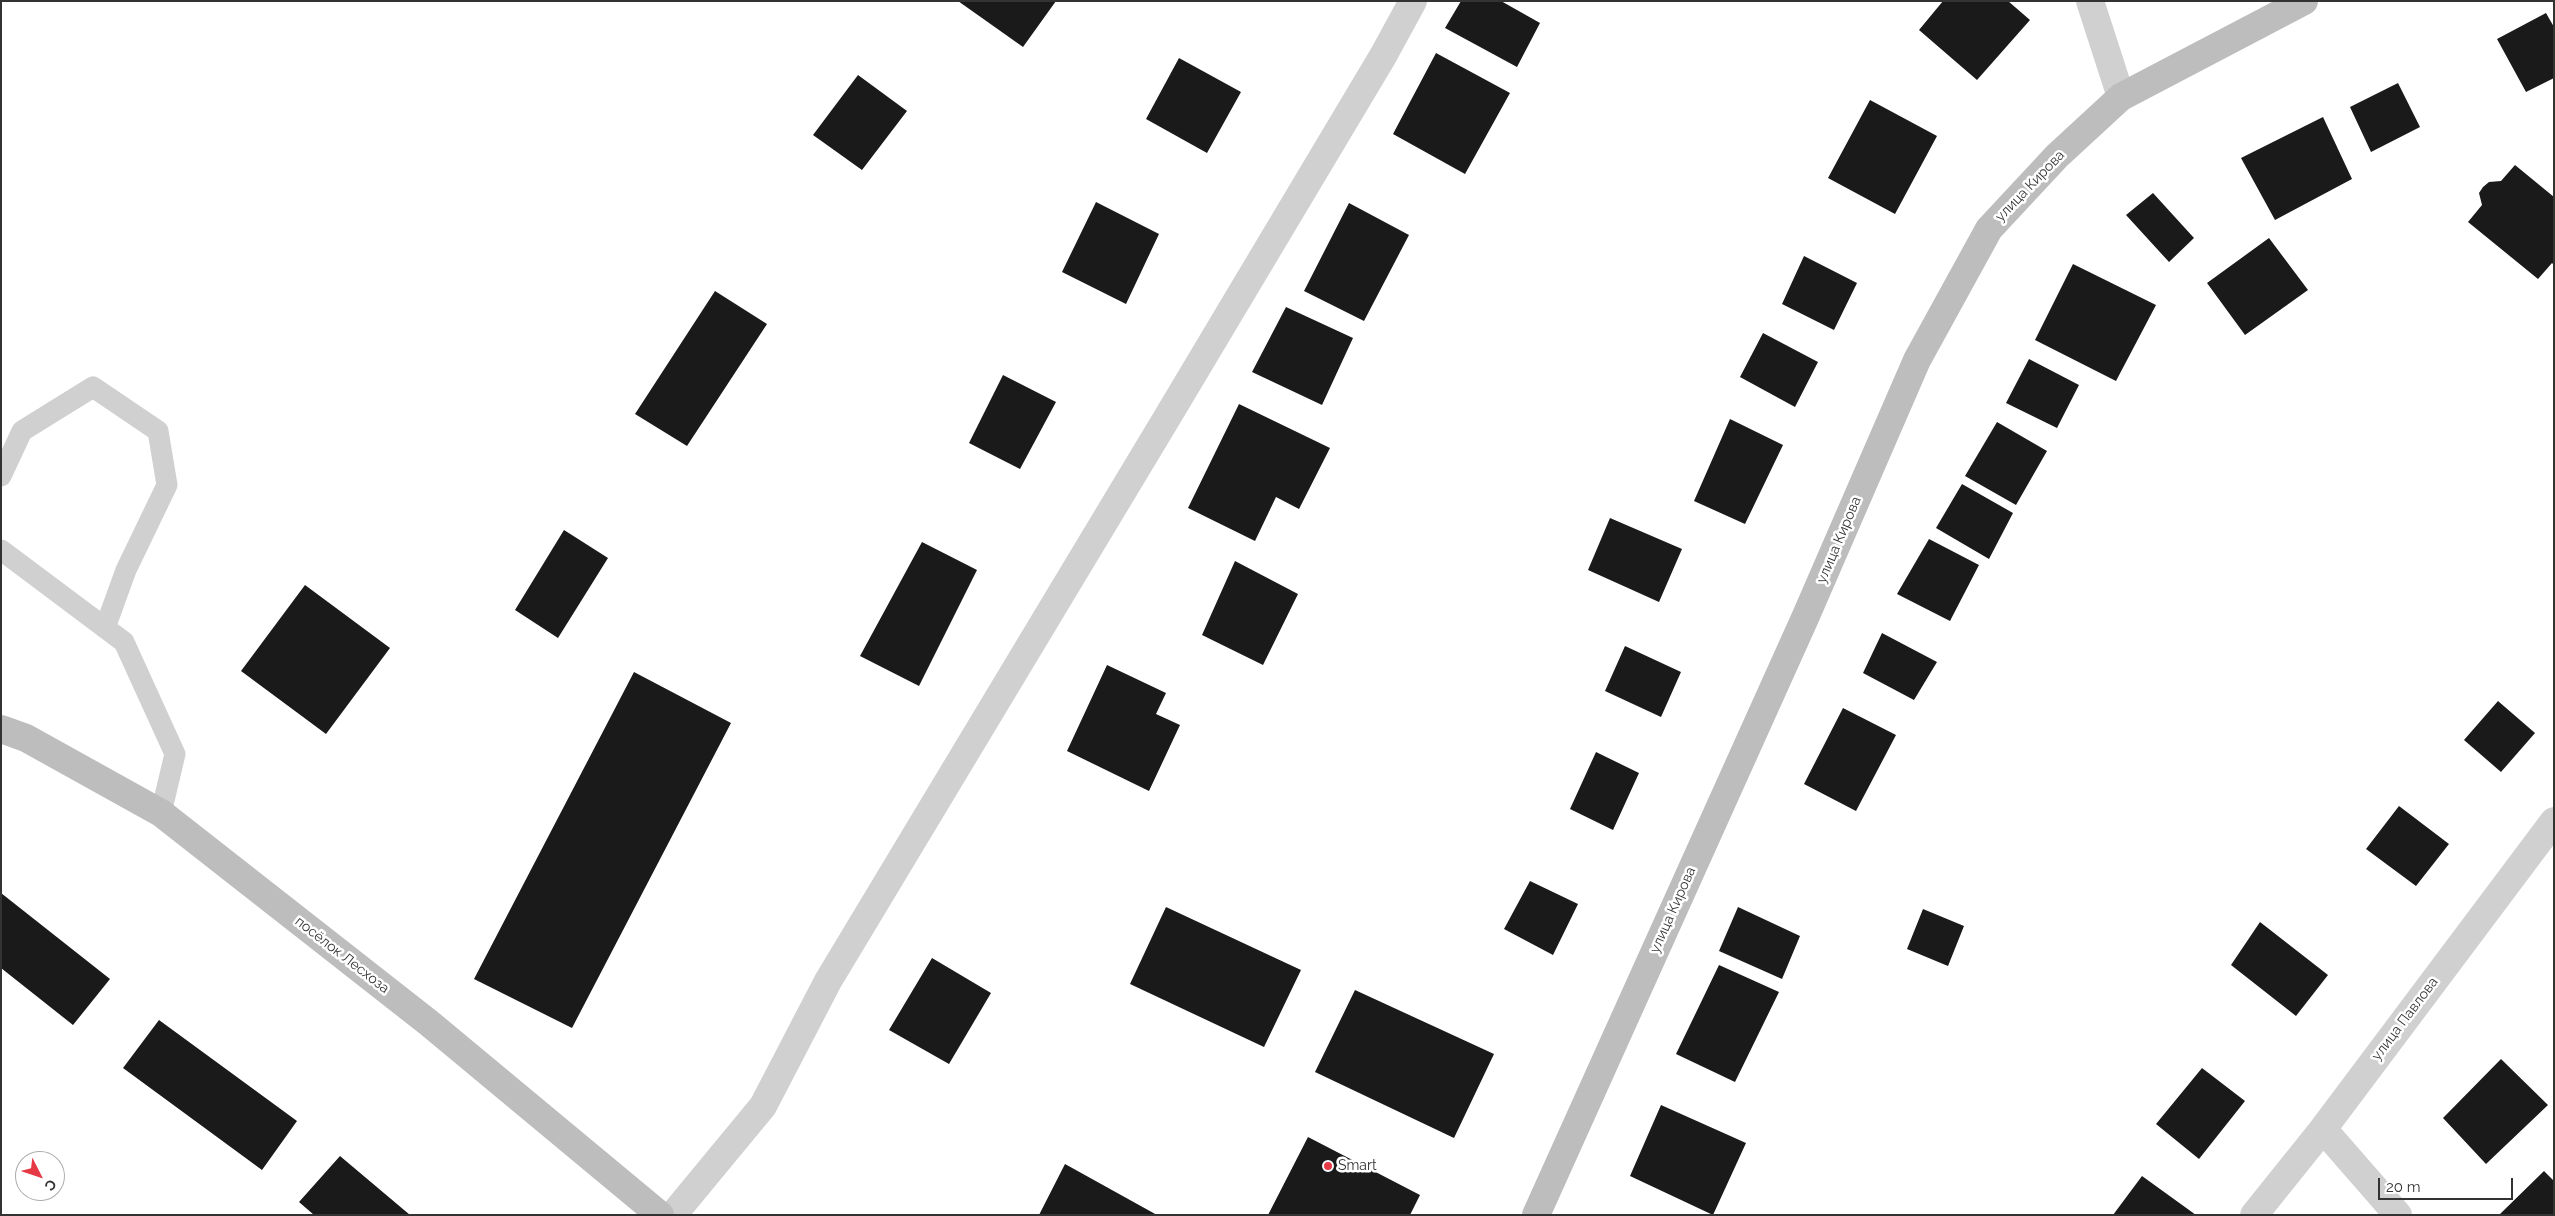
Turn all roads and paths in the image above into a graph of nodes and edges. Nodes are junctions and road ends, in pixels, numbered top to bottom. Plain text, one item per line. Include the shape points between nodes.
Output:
1 (1413, 1) edge
2 (2090, 1) edge
3 (2304, 1) edge
4 (2121, 97) junction
5 (1, 476) edge
6 (1, 550) edge
7 (105, 628) junction
8 (1, 728) edge
9 (161, 813) junction
10 (2554, 821) edge
11 (2323, 1129) junction
12 (660, 1215) edge
13 (672, 1215) edge
14 (1536, 1215) edge
15 (2254, 1215) edge
16 (2398, 1215) edge

1 - 13 street via 1184,390 828,981 763,1106
2 - 4 street
3 - 4 street, улица Кирова
4 - 14 street, улица Кирова via 2057,156 1989,229 1917,360 1801,627
5 - 7 lane via 22,431 93,387 158,431 167,485 126,570
6 - 7 lane
7 - 9 lane via 124,642 175,754
8 - 9 street, посёлок Лесхоза via 26,738
9 - 12 street, посёлок Лесхоза via 429,1023
10 - 11 street, улица Павлова
11 - 15 street, улица Павлова
11 - 16 street

